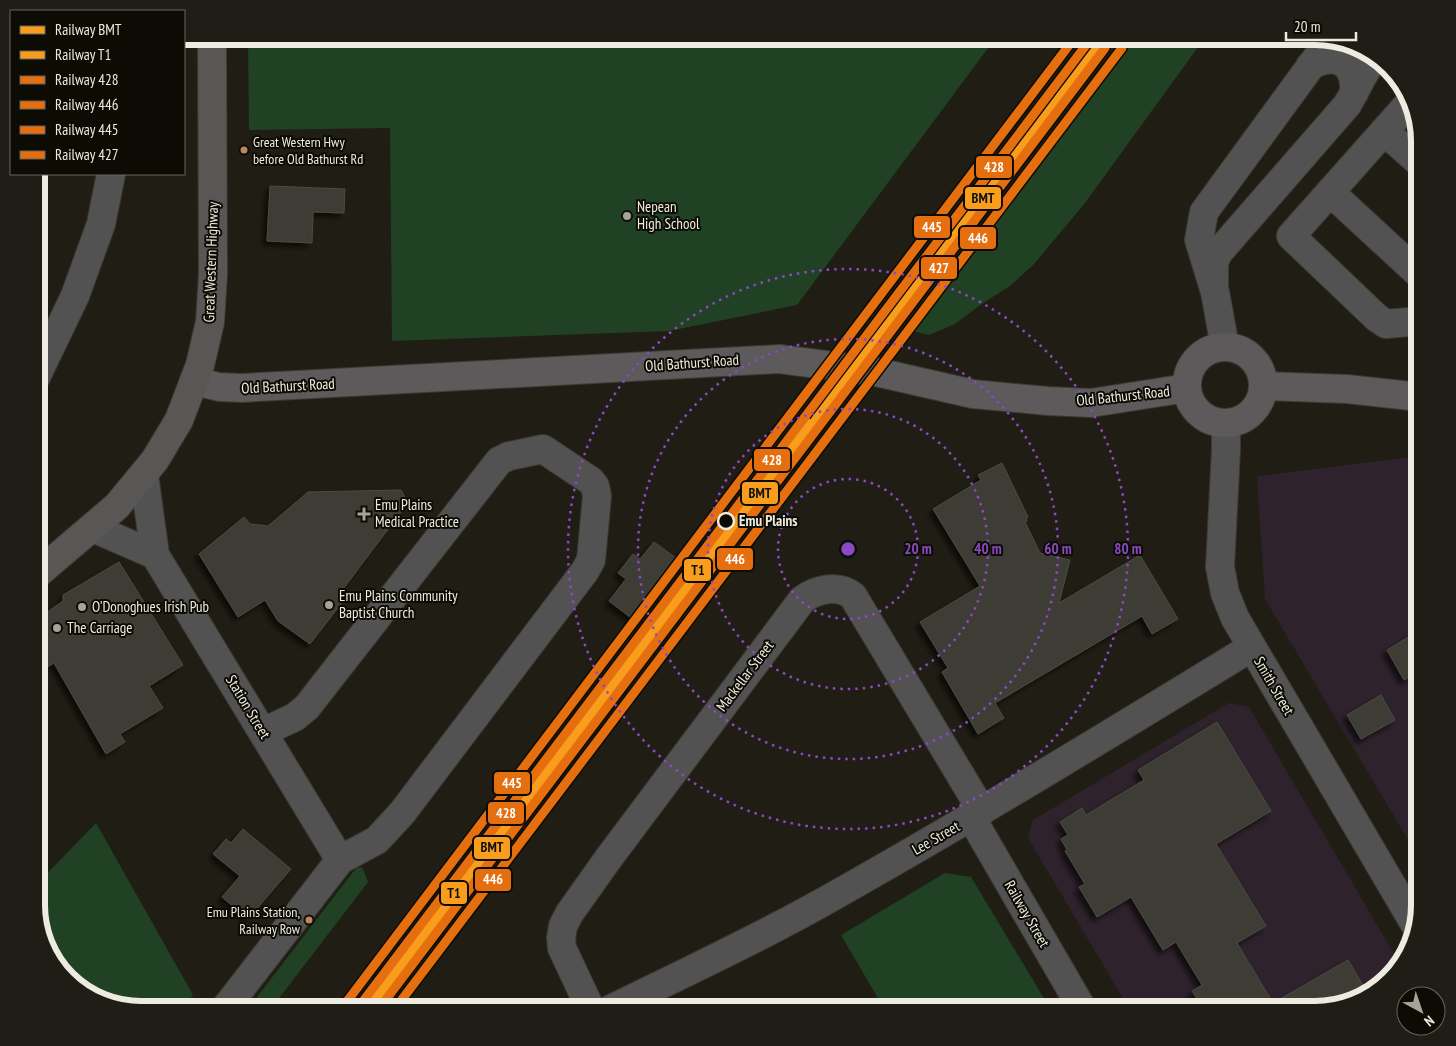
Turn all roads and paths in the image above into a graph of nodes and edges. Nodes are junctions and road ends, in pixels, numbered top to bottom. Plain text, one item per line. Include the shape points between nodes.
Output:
1 (212, 45) edge
2 (1326, 46) edge
3 (1371, 63) edge
4 (1310, 66) junction
5 (1354, 93) junction
6 (1405, 108) edge
7 (1384, 131) junction
8 (1411, 155) edge
9 (111, 175) edge
10 (1330, 192) junction
11 (1411, 267) edge
12 (1215, 292) junction
13 (1411, 322) edge
14 (1225, 347) junction
15 (45, 359) edge
16 (194, 381) junction
17 (1264, 386) junction
18 (1187, 388) junction
19 (1411, 396) edge
20 (1226, 424) junction
21 (144, 475) junction
22 (93, 528) junction
23 (155, 555) junction
24 (45, 568) edge
25 (1252, 647) junction
26 (263, 732) junction
27 (976, 814) junction
28 (340, 860) junction
29 (1410, 916) edge
30 (231, 1001) edge
31 (587, 1001) edge
32 (627, 1001) edge
33 (1078, 1001) edge

1 - 16 highway, Great Western Highway via 213,274 210,322
2 - 4 street
3 - 5 street
4 - 5 street via 1326,59 1341,61 1352,73
4 - 12 street via 1204,212 1199,240
5 - 12 street via 1218,253 1214,263
6 - 7 street
7 - 8 street
7 - 10 street
9 - 15 street via 101,224 76,296
10 - 11 street
10 - 13 street via 1291,236 1377,318 1386,324
12 - 14 street
14 - 17 main road via 1237,348 1248,354 1257,363
14 - 18 main road via 1205,352 1197,359 1191,368
16 - 18 main road, Old Bathurst Road via 242,388 779,359 872,371 973,394 1048,401 1091,403
16 - 21 highway, Great Western Highway via 179,420
17 - 19 main road via 1347,389
17 - 20 main road via 1257,408 1238,422
18 - 20 main road via 1196,410 1204,417
20 - 25 street, Smith Street via 1220,567 1224,593
21 - 22 highway, Great Western Highway
21 - 23 street, Station Street
22 - 23 street
22 - 24 highway, Great Western Highway
23 - 26 street, Station Street
25 - 27 street, Lee Street
25 - 29 street, Smith Street
26 - 28 street, Station Street
26 - 28 street via 307,708 499,461 543,449 595,486 597,496 591,560 585,571 384,834
27 - 31 street, Mackellar Street via 853,596 841,589 819,590 810,594 796,607 569,914 563,926 562,948
27 - 32 street, Lee Street via 786,922
27 - 33 street, Railway Street
28 - 30 street

